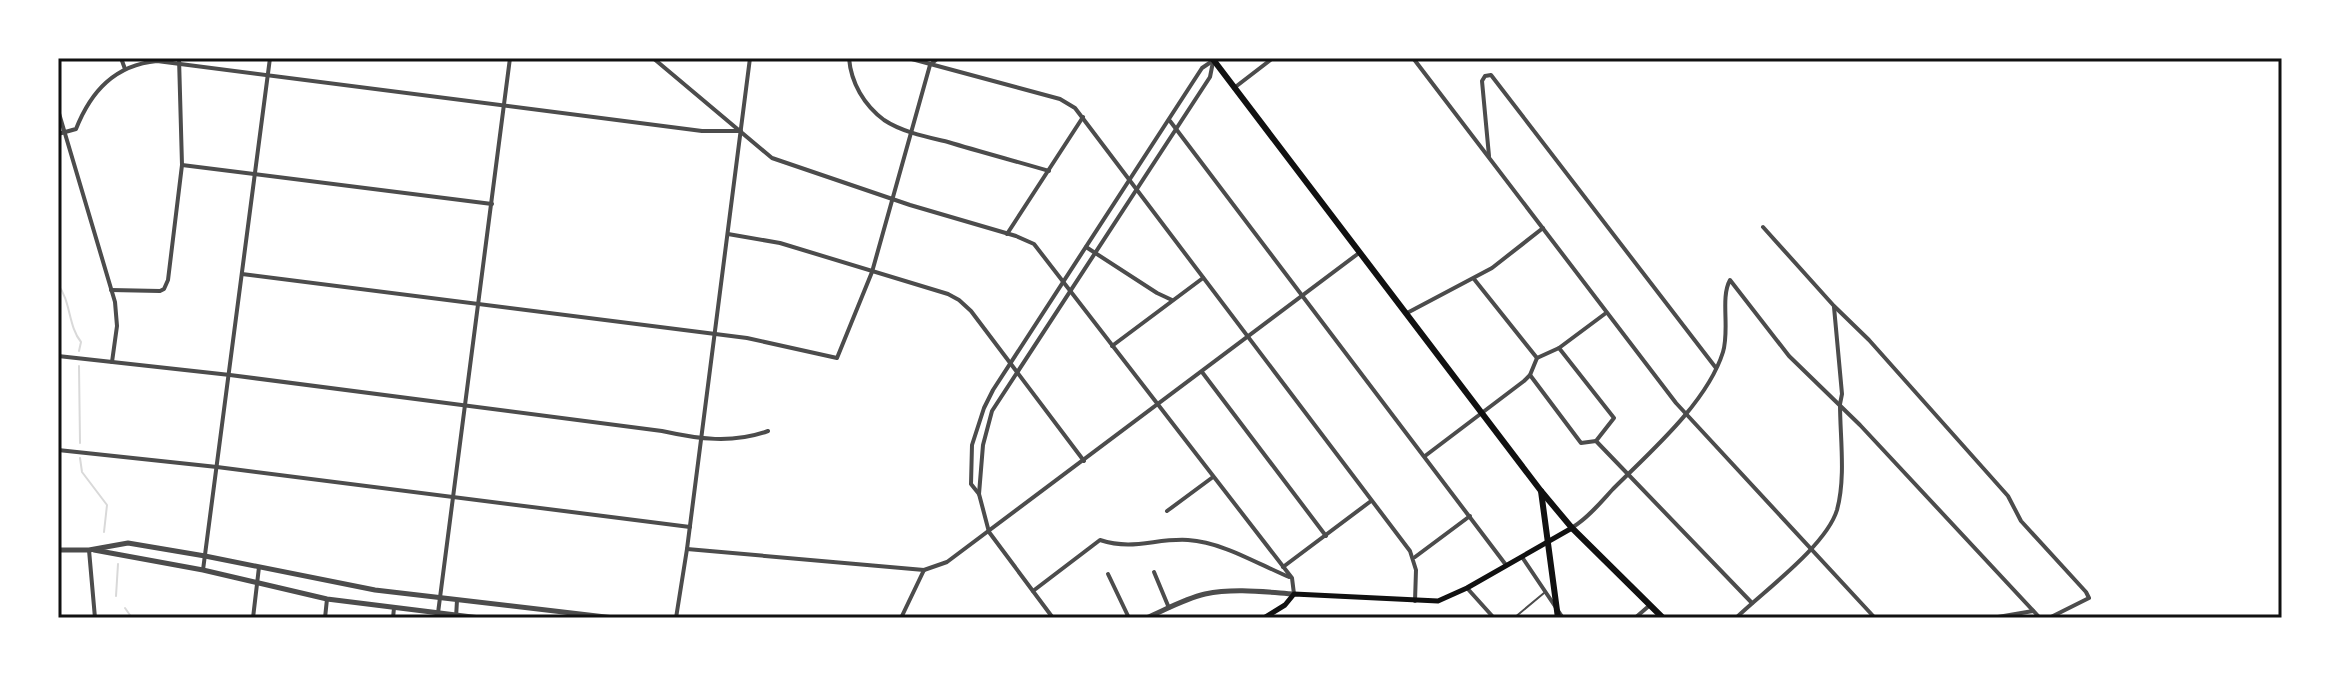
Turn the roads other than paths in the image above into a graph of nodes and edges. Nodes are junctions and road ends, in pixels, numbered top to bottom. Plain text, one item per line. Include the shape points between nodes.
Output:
1 (121, 58) edge
2 (270, 58) edge
3 (510, 58) edge
4 (653, 58) edge
5 (750, 58) edge
6 (849, 58) edge
7 (908, 58) edge
8 (938, 58) edge
9 (1204, 58) edge
10 (1273, 58) edge
11 (1413, 58) edge
12 (1213, 59) edge
13 (178, 61) edge
14 (930, 65) junction
15 (125, 69) junction
16 (268, 75) junction
17 (1234, 88) junction
18 (504, 106) junction
19 (58, 110) edge
20 (1083, 117) junction
21 (1169, 120) junction
22 (1175, 127) junction
23 (741, 131) junction
24 (911, 131) junction
25 (61, 133) edge
26 (1490, 157) junction
27 (182, 165) junction
28 (1049, 171) junction
29 (256, 174) junction
30 (1128, 181) junction
31 (1135, 189) junction
32 (892, 199) junction
33 (492, 204) junction
34 (1763, 227) dead end
35 (1543, 228) junction
36 (728, 234) junction
37 (1007, 234) junction
38 (1086, 246) junction
39 (1094, 252) junction
40 (1359, 253) junction
41 (872, 272) junction
42 (242, 274) junction
43 (1203, 278) junction
44 (1474, 279) junction
45 (1063, 281) junction
46 (111, 290) junction
47 (1070, 290) junction
48 (1303, 295) junction
49 (1172, 300) junction
50 (478, 305) junction
51 (1834, 306) junction
52 (1607, 312) junction
53 (1406, 313) junction
54 (715, 334) junction
55 (1247, 337) junction
56 (1112, 346) junction
57 (1559, 348) junction
58 (58, 356) edge
59 (1537, 358) junction
60 (112, 362) junction
61 (1011, 364) junction
62 (1716, 368) junction
63 (1016, 371) junction
64 (1202, 371) junction
65 (230, 375) junction
66 (1530, 375) junction
67 (1840, 404) junction
68 (1158, 405) junction
69 (465, 407) junction
70 (1481, 413) junction
71 (1685, 413) junction
72 (768, 431) dead end
73 (700, 439) junction
74 (1596, 441) junction
75 (58, 450) edge
76 (1425, 456) junction
77 (1084, 461) junction
78 (217, 467) junction
79 (1628, 474) junction
80 (1213, 477) junction
81 (1541, 491) junction
82 (979, 494) junction
83 (454, 496) junction
84 (1371, 501) junction
85 (1167, 511) dead end
86 (1470, 516) junction
87 (690, 527) junction
88 (1572, 528) junction
89 (989, 532) junction
90 (1326, 536) junction
91 (1547, 542) junction
92 (687, 549) junction
93 (1811, 549) junction
94 (58, 550) edge
95 (89, 550) junction
96 (205, 556) junction
97 (1414, 557) junction
98 (1522, 557) junction
99 (1506, 565) junction
100 (259, 567) junction
101 (1283, 567) junction
102 (203, 570) junction
103 (924, 570) junction
104 (1154, 572) dead end
105 (1108, 574) dead end
106 (1292, 578) junction
107 (257, 582) junction
108 (1467, 588) junction
109 (1033, 591) junction
110 (1544, 593) junction
111 (1294, 594) junction
112 (441, 596) junction
113 (327, 599) junction
114 (457, 599) junction
115 (1415, 601) junction
116 (1752, 603) junction
117 (1650, 605) junction
118 (394, 608) junction
119 (1169, 608) junction
120 (2034, 611) junction
121 (438, 613) junction
122 (456, 616) edge
123 (1559, 616) edge
124 (95, 618) edge
125 (253, 618) edge
126 (325, 618) edge
127 (393, 618) edge
128 (480, 618) edge
129 (614, 618) edge
130 (676, 618) edge
131 (901, 618) edge
132 (1053, 618) edge
133 (1129, 618) edge
134 (1146, 618) edge
135 (1264, 618) edge
136 (1494, 618) edge
137 (1514, 618) edge
138 (1635, 618) edge
139 (1663, 618) edge
140 (1736, 618) edge
141 (1875, 618) edge
142 (1992, 618) edge
143 (2040, 618) edge
144 (2049, 618) edge

1 - 15 street
2 - 16 street
3 - 18 street
4 - 23 street
5 - 23 street
6 - 24 street via 855,85 867,105 889,123
7 - 14 street
8 - 14 street
9 - 12 street
10 - 17 street
11 - 26 street
12 - 17 main road
12 - 21 street
12 - 22 street via 1210,77
13 - 15 street
13 - 16 street
13 - 27 street
14 - 20 street via 1060,99
14 - 24 street
15 - 25 street via 94,93 76,129
16 - 18 street
16 - 29 street
17 - 40 main road
18 - 23 street via 702,131
18 - 33 street
19 - 25 street
20 - 28 street
20 - 30 street
21 - 22 street
21 - 30 street
22 - 31 street
22 - 48 street
23 - 32 street via 772,158
23 - 36 street
24 - 28 street
24 - 32 street
25 - 46 street
26 - 35 street
26 - 62 street via 1482,81 1491,75
27 - 29 street
27 - 46 street via 164,289
28 - 37 street
29 - 33 street
29 - 42 street
30 - 31 street
30 - 38 street
31 - 39 street
31 - 43 street
32 - 37 street
32 - 41 street
33 - 50 street
34 - 51 street
35 - 44 street
35 - 52 street
36 - 41 street via 780,243
36 - 54 street
37 - 45 street via 1034,244
38 - 39 street
38 - 45 street
39 - 47 street
39 - 49 street
40 - 48 street
40 - 53 main road
41 - 54 street via 837,358
41 - 61 street via 959,300
42 - 50 street
42 - 65 street
43 - 49 street
43 - 55 street
44 - 53 street
44 - 59 street
45 - 47 street
45 - 61 street
46 - 60 street via 117,326
47 - 56 street
47 - 63 street
48 - 55 street
48 - 76 street
49 - 56 street
50 - 54 street
50 - 69 street
51 - 67 street
51 - 144 street via 2008,496 2021,521 2086,592 2089,598 2084,602
52 - 57 street
52 - 71 street
53 - 70 main road
54 - 73 street
55 - 64 street
55 - 84 street
56 - 68 street
57 - 59 street
57 - 74 street via 1614,418
58 - 60 street
59 - 66 street
60 - 65 street
61 - 63 street
61 - 82 street via 984,408 972,445 971,484
62 - 67 street via 1726,340 1725,288 1730,280 1789,356
62 - 71 street
63 - 77 street
63 - 82 street via 985,434
64 - 68 street
64 - 90 street
65 - 69 street
65 - 78 street
66 - 70 street
66 - 74 street via 1581,443
67 - 93 street via 1838,507
67 - 120 street
68 - 77 street
68 - 80 street
69 - 73 street
69 - 83 street
70 - 76 street
70 - 81 main road
71 - 79 street
71 - 93 street
72 - 73 street via 749,438
73 - 87 street
74 - 79 street
75 - 78 street
76 - 86 street
77 - 89 street
78 - 83 street
78 - 96 street
79 - 88 street
79 - 116 street
80 - 85 street
80 - 101 street
81 - 88 main road
81 - 91 main road
82 - 89 street
83 - 87 street
83 - 112 street
84 - 90 street
84 - 97 street
86 - 97 street
86 - 99 street
87 - 92 street
88 - 91 main road
88 - 117 main road
89 - 103 street via 957,557
89 - 109 street
90 - 101 street
91 - 98 main road
91 - 123 main road
92 - 103 street
92 - 130 street
93 - 116 street
93 - 141 street
94 - 95 street
95 - 96 street via 128,543
95 - 102 street
95 - 124 street
96 - 100 street
96 - 102 street
97 - 115 street
98 - 99 main road
98 - 110 street
99 - 108 main road
100 - 107 street
100 - 112 street via 375,590
101 - 106 street
102 - 107 street
103 - 131 street
104 - 119 street
105 - 133 street
106 - 109 street via 1202,542 1120,547 1100,540
106 - 111 street
107 - 113 street
107 - 125 street
108 - 115 main road via 1438,601
108 - 136 street
109 - 132 street
110 - 123 street
110 - 137 lane
111 - 115 main road
111 - 119 street via 1224,591
111 - 135 main road
112 - 114 street
112 - 121 street
113 - 118 street
113 - 126 street
114 - 122 street
114 - 129 street
116 - 140 street
117 - 138 street
117 - 139 main road
118 - 121 street
118 - 127 street
119 - 134 street
120 - 142 street
120 - 143 street
121 - 122 street
122 - 128 street

